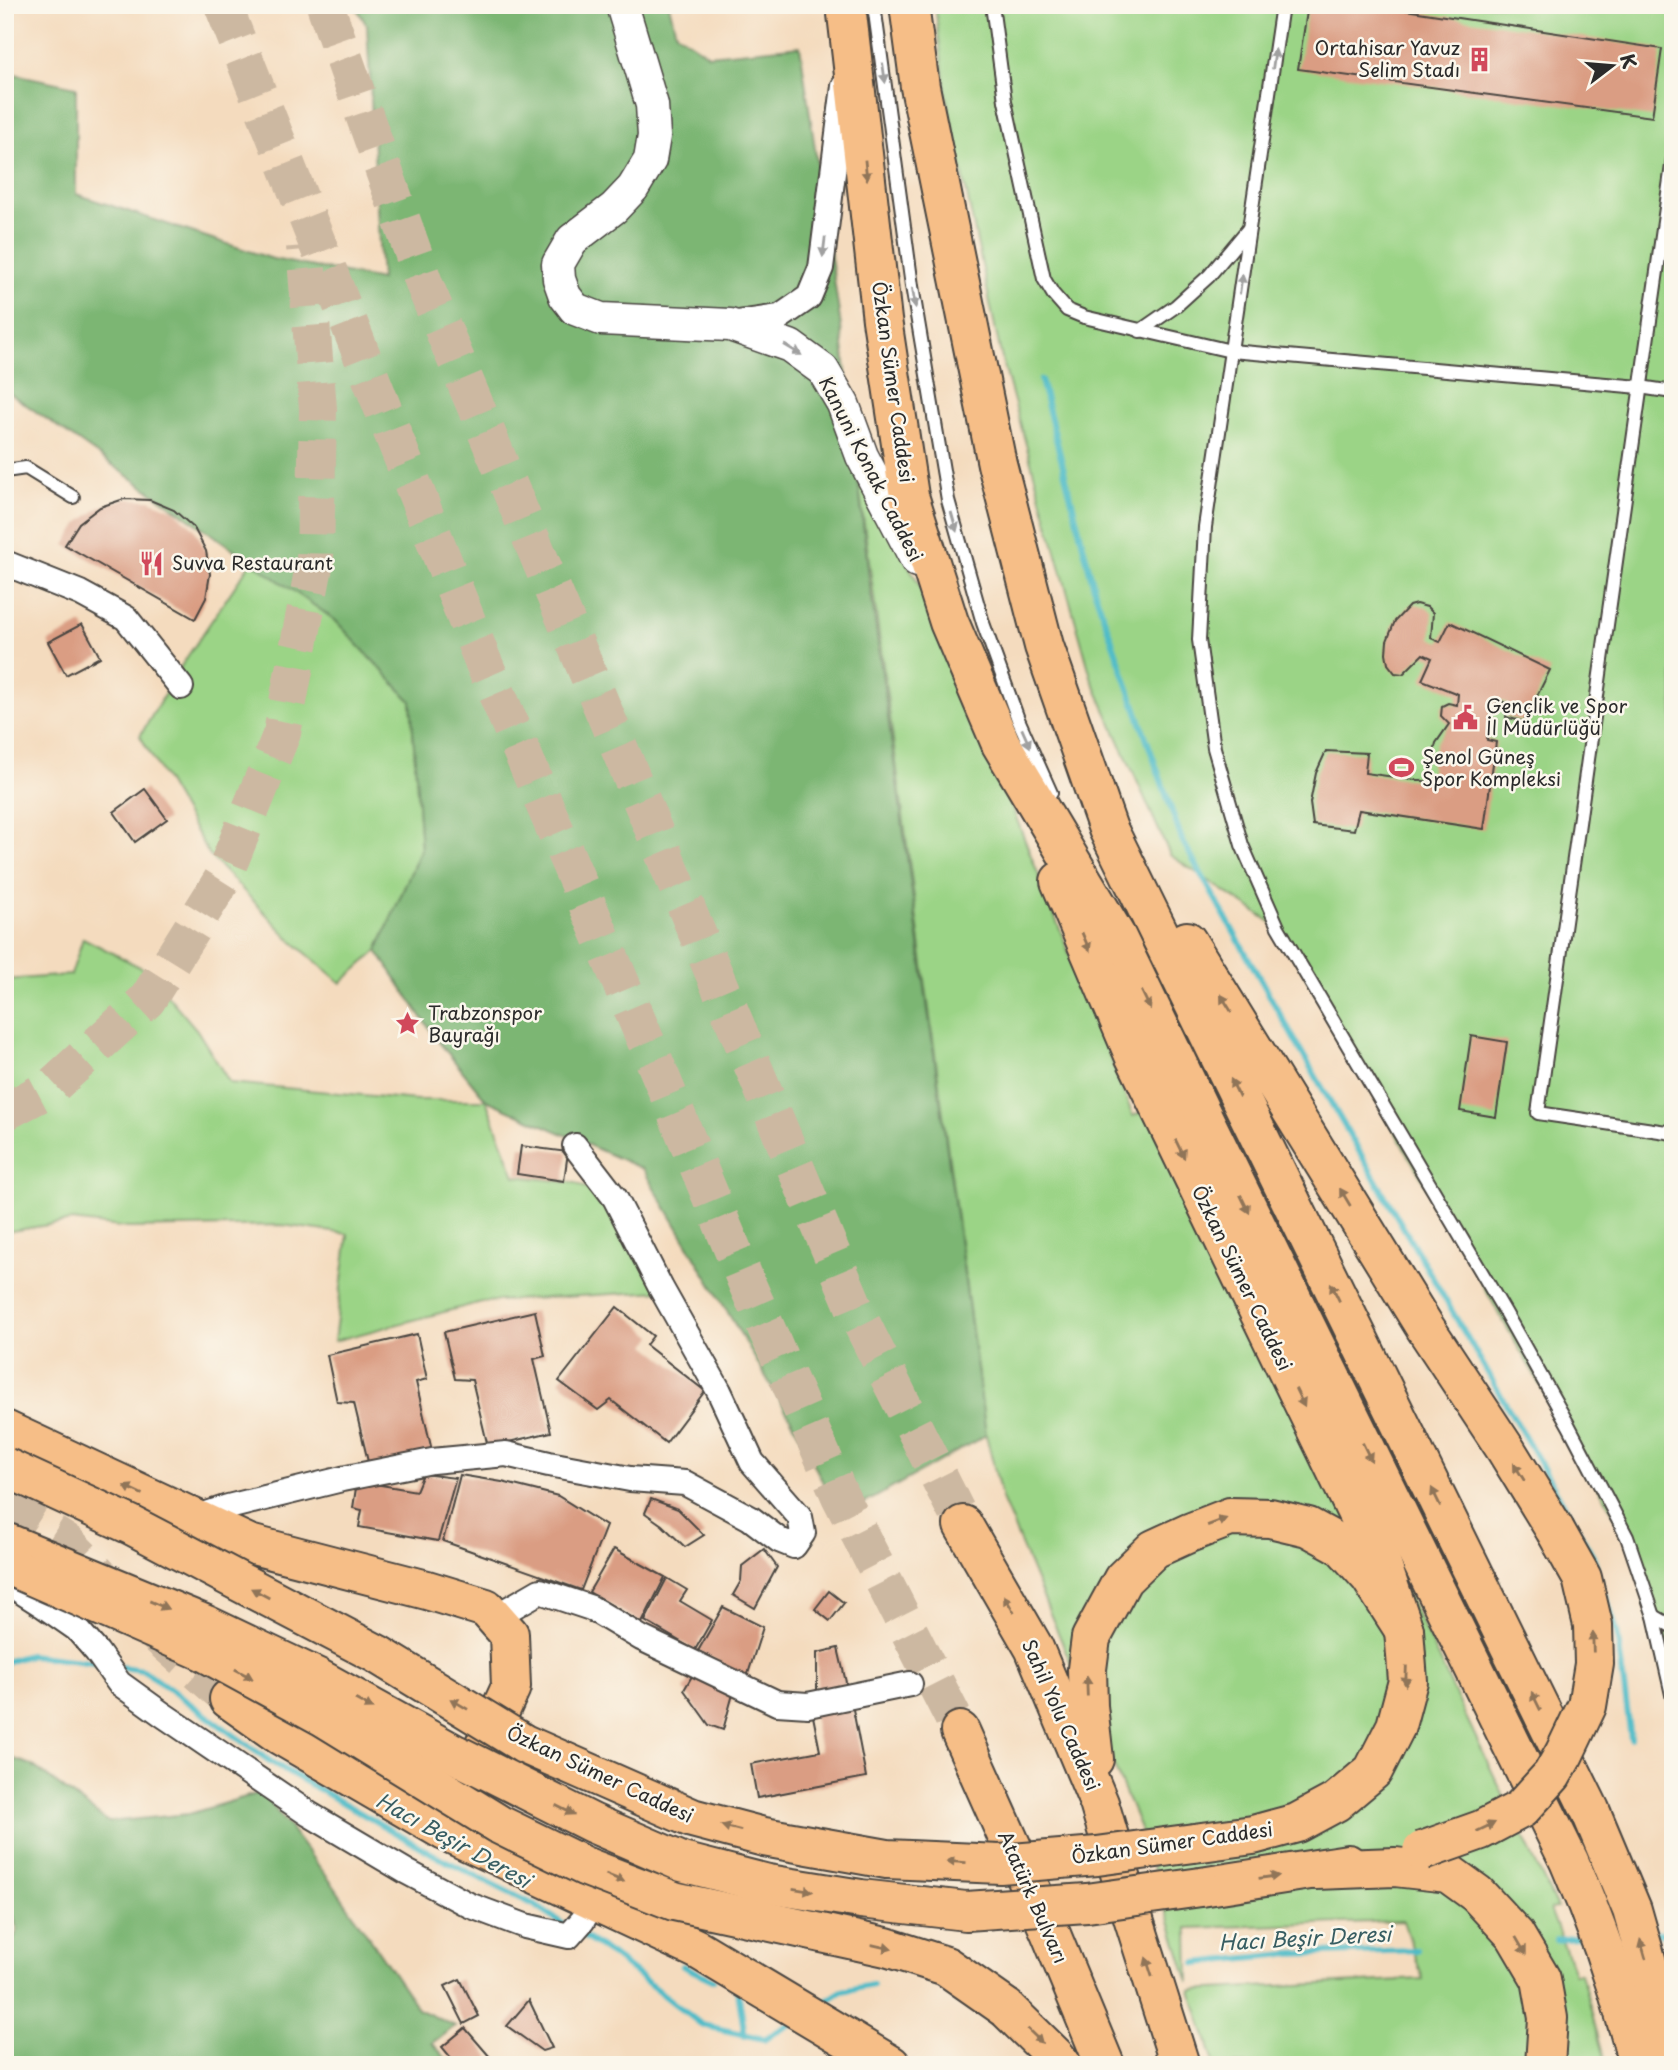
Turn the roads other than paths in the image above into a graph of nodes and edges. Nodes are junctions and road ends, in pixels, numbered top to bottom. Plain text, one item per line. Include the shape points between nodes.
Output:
1 (622, 5) edge
2 (909, 5) edge
3 (992, 5) edge
4 (1282, 5) edge
5 (857, 15) edge
6 (1673, 158) edge
7 (1249, 228) junction
8 (730, 324) junction
9 (1140, 331) junction
10 (1231, 351) junction
11 (1640, 387) junction
12 (1673, 392) edge
13 (5, 471) edge
14 (73, 497) dead end
15 (5, 563) edge
16 (949, 622) junction
17 (1044, 646) junction
18 (181, 687) dead end
19 (1001, 744) junction
20 (1055, 805) dead end
21 (1066, 829) dead end
22 (1116, 938) junction
23 (1673, 1133) edge
24 (575, 1146) dead end
25 (5, 1430) edge
26 (5, 1467) edge
27 (195, 1518) junction
28 (964, 1525) tunnel mouth
29 (5, 1542) edge
30 (5, 1562) edge
31 (5, 1581) edge
32 (1654, 1616) junction
33 (495, 1617) junction
34 (1673, 1627) edge
35 (1404, 1630) junction
36 (911, 1684) dead end
37 (229, 1699) tunnel mouth
38 (1673, 1699) edge
39 (960, 1731) tunnel mouth
40 (1100, 1803) junction
41 (445, 1831) junction
42 (1316, 1870) junction
43 (581, 1919) junction
44 (1644, 2016) junction
45 (1673, 2054) edge
46 (891, 2065) edge
47 (1062, 2065) edge
48 (1105, 2065) edge
49 (1180, 2065) edge
50 (1545, 2065) edge
51 (1638, 2065) edge

1 - 8 street, Kanuni Konak Caddesi via 652,105 650,160 614,208 572,240 558,264 559,279 575,309 601,319
2 - 17 main road via 920,87 997,464
3 - 9 lane via 1005,101 1044,279 1067,310
7 -> 4 lane
5 -> 8 street via 821,268 810,297 780,317
5 -> 16 main road, Özkan Sümer Caddesi via 882,320 909,496
5 -> 20 lane via 912,286 947,500 983,623
6 - 11 lane
7 - 9 lane via 1209,276 1177,306
10 -> 7 lane
8 -> 16 street, Kanuni Konak Caddesi via 790,346 823,370 862,456
9 - 10 lane
10 - 11 lane
10 - 32 lane via 1205,527 1199,640 1214,748 1242,845 1278,927 1569,1426 1627,1537
11 - 12 lane
11 - 23 lane via 1538,1113
13 - 14 lane via 26,468
15 - 18 street via 80,593 126,618
16 - 19 main road, Özkan Sümer Caddesi
42 -> 17 main road, bridge via 1422,1851 1481,1830 1521,1809 1552,1775 1587,1706 1594,1664 1592,1625 1581,1578 1555,1530 1167,908
44 -> 17 main road via 1632,1910 1590,1810 1108,829
19 - 22 main road, Özkan Sümer Caddesi
19 -> 35 main road, Özkan Sümer Caddesi via 1134,1055 1381,1563
21 - 22 lane
22 -> 44 main road, Özkan Sümer Caddesi
24 - 27 street via 615,1198 752,1462 800,1517 803,1533 793,1546 685,1483 630,1479 506,1454 432,1461 342,1479
27 -> 25 main road
35 -> 26 main road, Özkan Sümer Caddesi, bridge via 1408,1681 1396,1726 1373,1771 1336,1802 1297,1823 1253,1835 1097,1856 1000,1864 887,1859 764,1837 692,1818 524,1744 377,1654 131,1525
27 - 33 main road via 249,1544 427,1590 486,1608
40 -> 28 main road, Sahil Yolu Caddesi via 1034,1648
29 -> 42 main road, bridge via 204,1624 318,1678 592,1824 681,1862 768,1884 966,1911 1087,1903
30 -> 47 main road, bridge via 203,1651 324,1717 498,1824 584,1866 674,1901 886,1947 946,1965 1006,2008
31 - 43 street via 76,1629 119,1683 309,1814 407,1872 469,1905 525,1926
32 - 34 lane
32 - 38 lane
33 - 36 street via 540,1591 591,1608 641,1638 777,1703 808,1705
33 - 41 main road via 509,1634 511,1687
40 -> 35 main road via 1088,1706 1091,1638 1123,1579 1154,1549 1230,1517 1270,1518 1308,1527 1341,1545 1370,1577
37 - 41 main road via 280,1735
39 - 48 main road, Atatürk Bulvarı
49 -> 40 main road, Sahil Yolu Caddesi
41 - 43 main road
42 -> 50 main road via 1395,1867 1448,1873 1477,1894 1515,1935 1541,1979 1548,2018
43 - 46 main road via 697,1949
44 - 45 main road
44 - 51 main road

